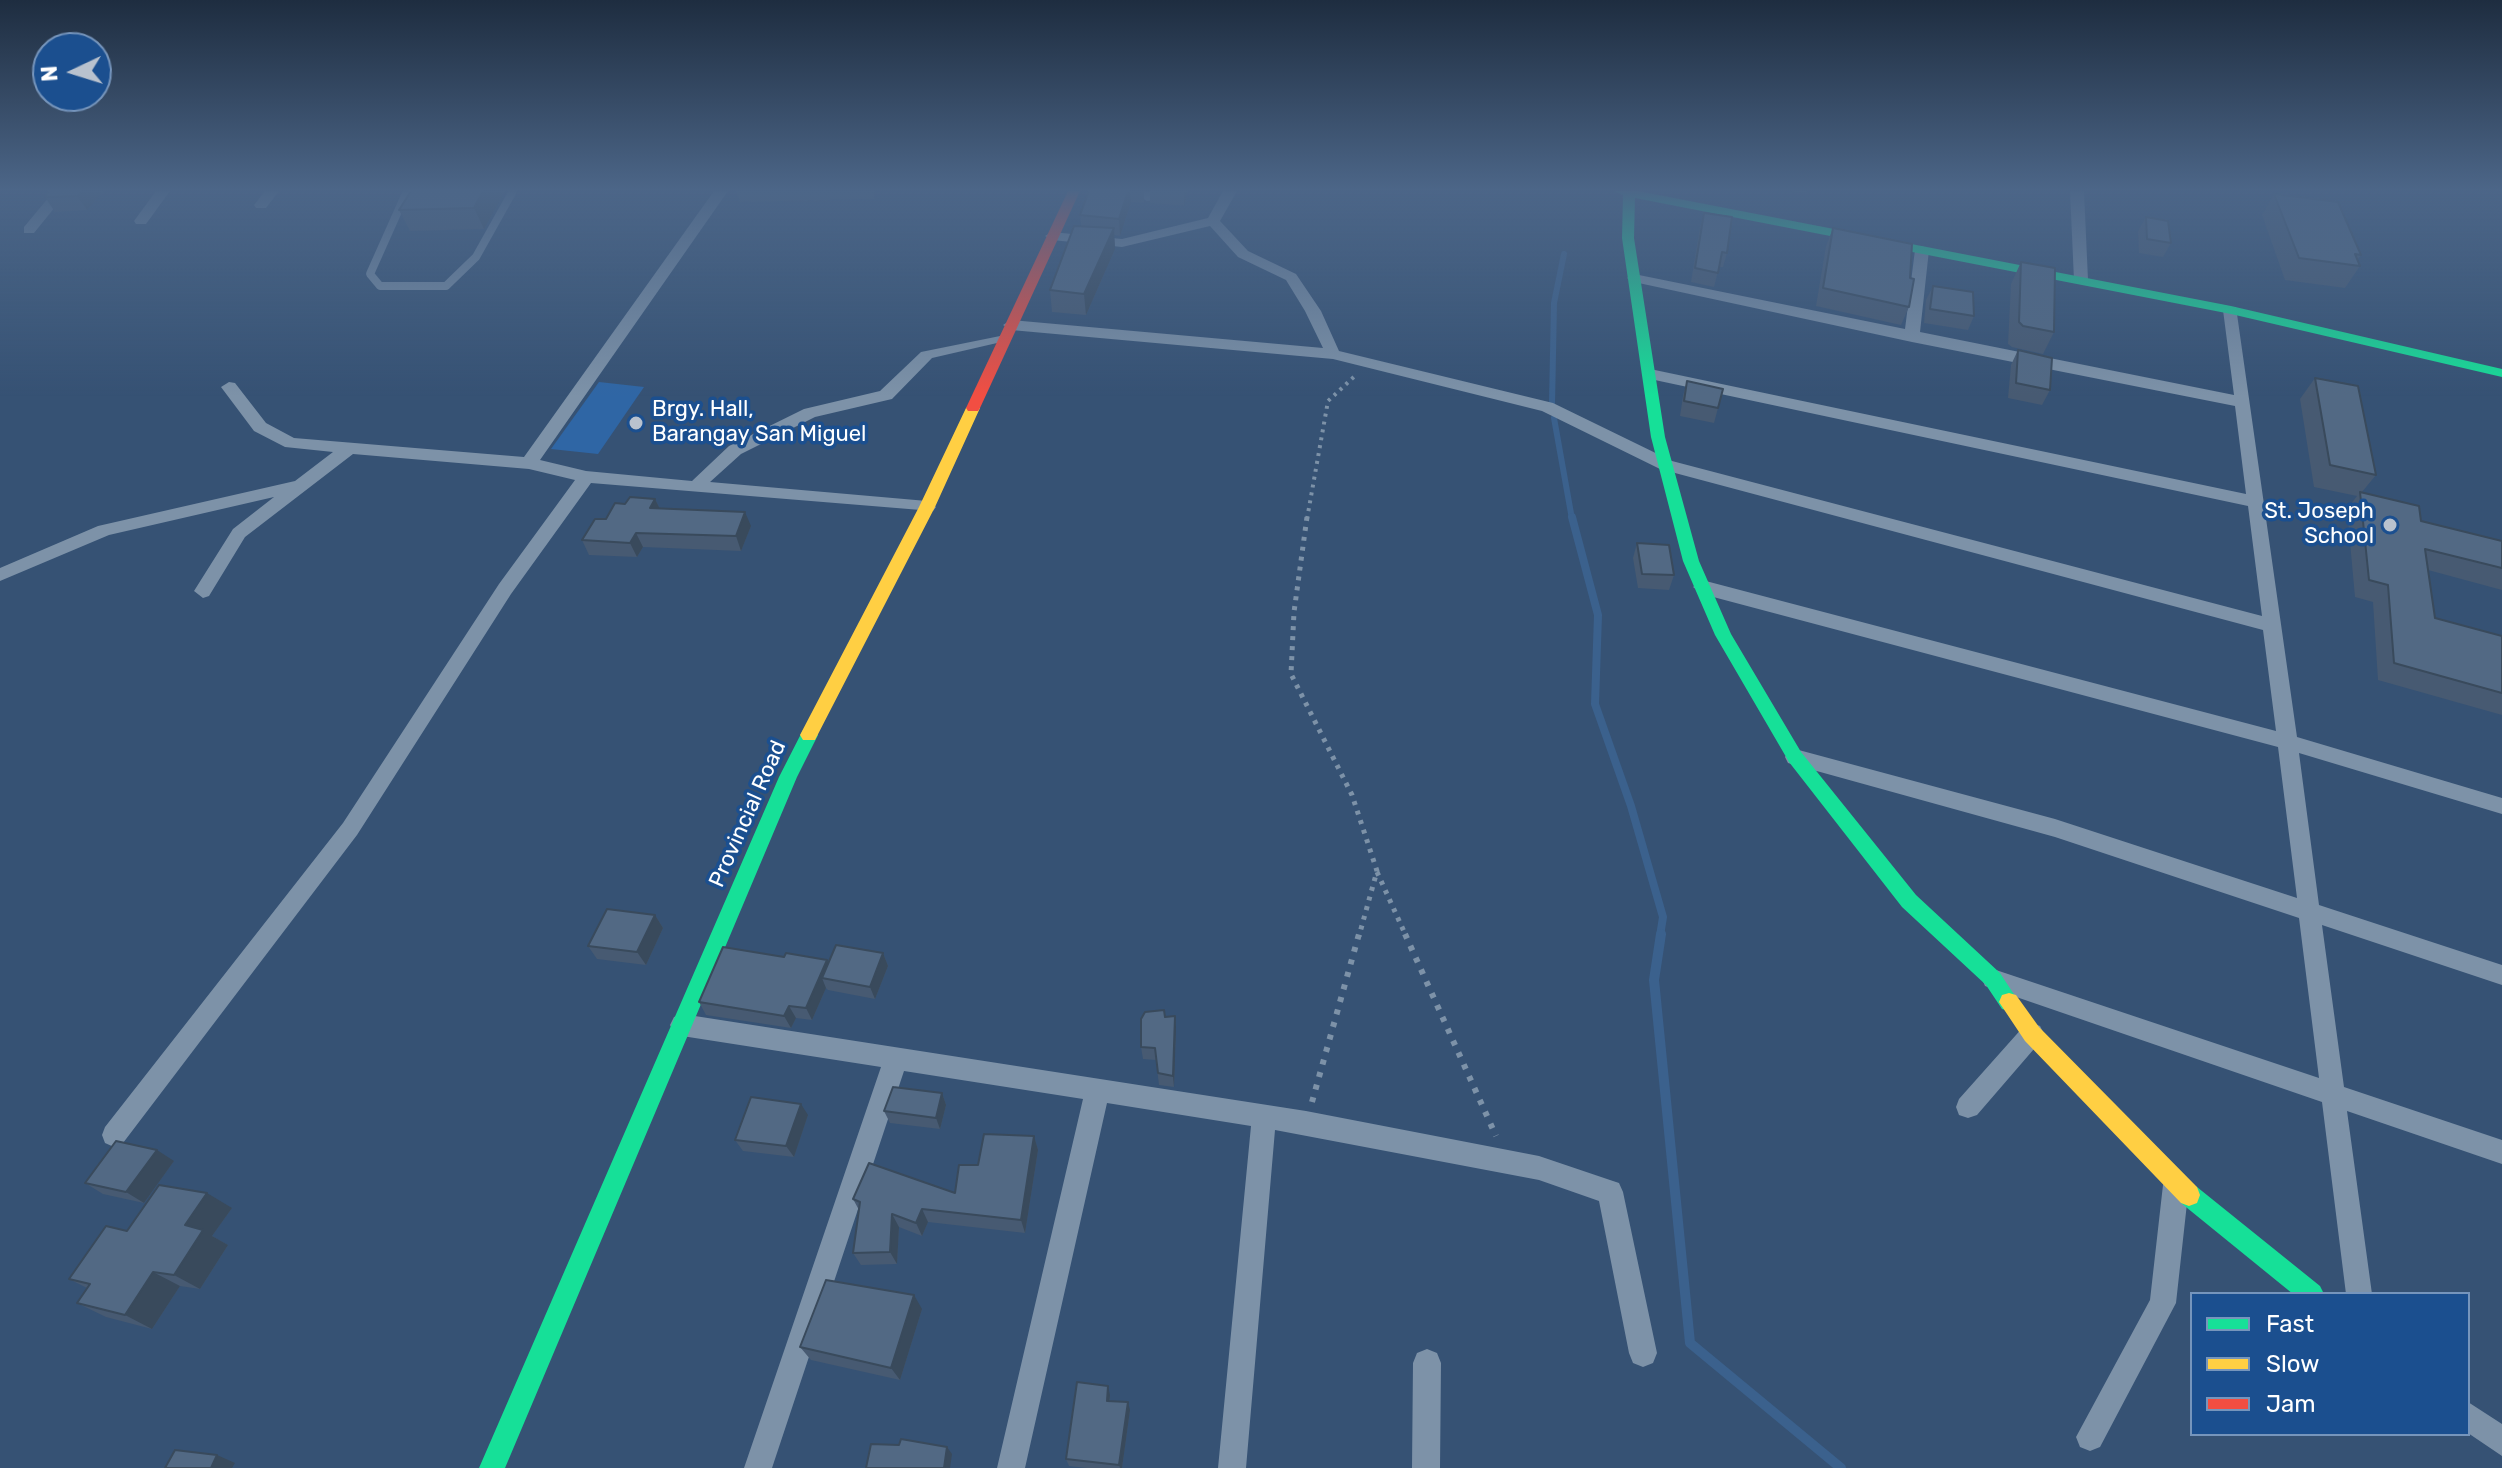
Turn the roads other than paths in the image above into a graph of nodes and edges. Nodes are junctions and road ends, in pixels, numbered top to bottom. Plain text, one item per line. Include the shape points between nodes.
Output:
1 (376, 260) edge
2 (473, 260) edge
3 (673, 260) edge
4 (1041, 260) edge
5 (1254, 260) edge
6 (1631, 260) edge
7 (1921, 260) edge
8 (1972, 260) edge
9 (2080, 260) edge
10 (1634, 278) junction
11 (2081, 280) junction
12 (2231, 310) junction
13 (1008, 331) junction
14 (1912, 337) junction
15 (1333, 354) junction
16 (2502, 373) edge
17 (1650, 374) junction
18 (229, 387) dead end
19 (2243, 402) junction
20 (351, 447) junction
21 (529, 463) junction
22 (1666, 465) junction
23 (586, 477) junction
24 (300, 485) junction
25 (695, 487) junction
26 (2256, 502) junction
27 (927, 507) junction
28 (0, 575) edge
29 (1702, 587) junction
30 (203, 591) dead end
31 (2272, 626) junction
32 (2288, 742) junction
33 (1795, 757) junction
34 (2502, 806) edge
35 (2310, 910) junction
36 (2502, 975) edge
37 (1993, 979) junction
38 (682, 1025) junction
39 (2032, 1034) junction
40 (895, 1061) junction
41 (1097, 1092) junction
42 (2331, 1092) junction
43 (1968, 1107) dead end
44 (1264, 1117) junction
45 (114, 1135) dead end
46 (2502, 1152) edge
47 (2176, 1185) junction
48 (2310, 1292) edge
49 (2359, 1292) edge
50 (1643, 1353) dead end
51 (1427, 1363) dead end
52 (2090, 1437) dead end
53 (492, 1468) edge
54 (758, 1468) edge
55 (1011, 1468) edge
56 (1232, 1468) edge
57 (1426, 1468) edge

1 - 2 lane via 370,274 380,286 446,286
3 - 21 street
4 - 13 street, Provincial Road
5 - 15 street via 1291,277
6 - 10 street
7 - 14 street
8 - 11 street
9 - 11 street
10 - 14 street
10 - 17 street
11 - 12 street
12 - 16 street
12 - 19 street
13 - 15 street
13 - 25 street via 927,355 886,395 810,413 735,450
13 - 27 street, Provincial Road
14 - 19 street
15 - 22 street via 1547,407
17 - 22 street
17 - 26 street
18 - 20 street via 260,427 291,443
19 - 26 street
20 - 21 street
20 - 24 street
21 - 23 street
22 - 29 street
22 - 31 street
23 - 25 street
23 - 45 street via 505,589 350,829
24 - 28 street via 104,530
24 - 30 street via 239,533
25 - 27 street
26 - 31 street
27 - 38 street, Provincial Road via 788,777
29 - 32 street
29 - 33 street via 1723,635
31 - 32 street
32 - 34 street
32 - 35 street
33 - 35 street via 2055,828
33 - 37 street via 1909,901
35 - 36 street
35 - 42 street
37 - 39 street
37 - 42 street
38 - 40 street
38 - 53 street, Provincial Road
39 - 43 street
39 - 47 street
40 - 41 street
40 - 54 street
41 - 44 street
41 - 55 street
42 - 46 street
42 - 49 street
44 - 50 street via 1539,1168 1610,1192
44 - 56 street
47 - 48 street
47 - 52 street via 2163,1303
51 - 57 street

